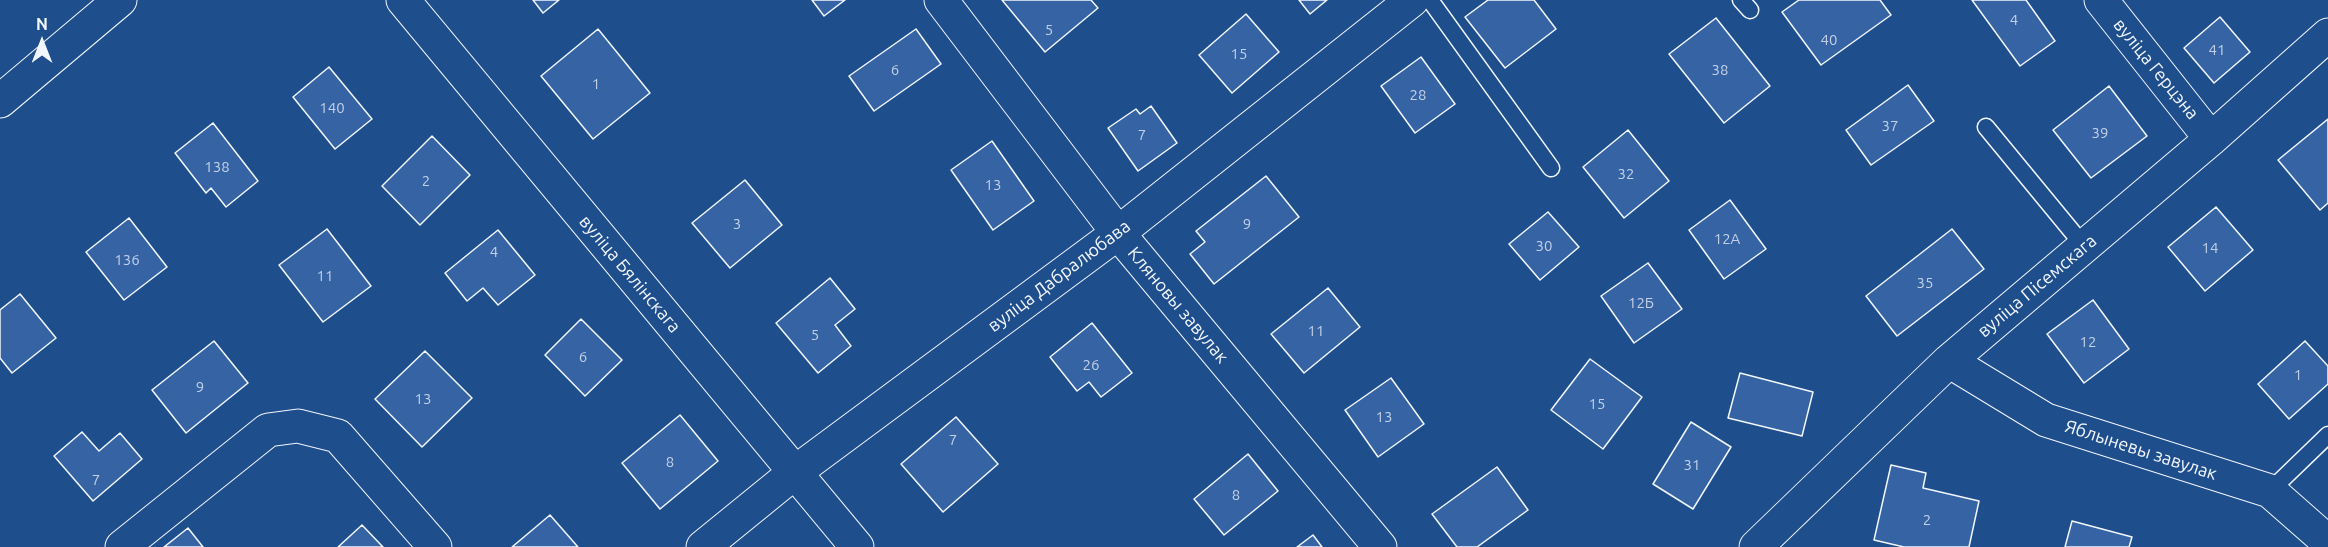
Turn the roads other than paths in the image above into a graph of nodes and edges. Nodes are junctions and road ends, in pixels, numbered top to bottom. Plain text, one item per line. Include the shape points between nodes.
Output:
1 (120, 0) edge
2 (404, 0) edge
3 (941, 0) edge
4 (1412, 0) edge
5 (1430, 0) edge
6 (2101, 0) edge
7 (2328, 35) edge
8 (0, 101) edge
9 (1986, 127) dead end
10 (2211, 139) junction
11 (1551, 168) dead end
12 (1118, 233) junction
13 (2084, 246) junction
14 (1949, 361) junction
15 (2328, 435) edge
16 (794, 473) junction
17 (2270, 491) junction
18 (2328, 542) edge
19 (122, 547) edge
20 (435, 547) edge
21 (703, 547) edge
22 (857, 547) edge
23 (1380, 547) edge
24 (1756, 547) edge

1 - 8 street
2 - 16 street, вуліца Бялінскага
3 - 12 street, Кляновы завулак
4 - 12 street, вуліца Дабралюбава
5 - 11 lane
6 - 10 street, вуліца Герцэна
7 - 10 street, вуліца Пісемскага
9 - 13 lane
10 - 13 street, вуліца Пісемскага
12 - 16 street, вуліца Дабралюбава
12 - 23 street, Кляновы завулак
13 - 14 street, вуліца Пісемскага
14 - 17 street, Яблыневы завулак via 2046,420
14 - 24 street, вуліца Пісемскага
15 - 17 lane
16 - 21 street, вуліца Дабралюбава
16 - 22 street, вуліца Бялінскага
17 - 18 street, Яблыневы завулак
19 - 20 street via 268,430 298,426 338,436

